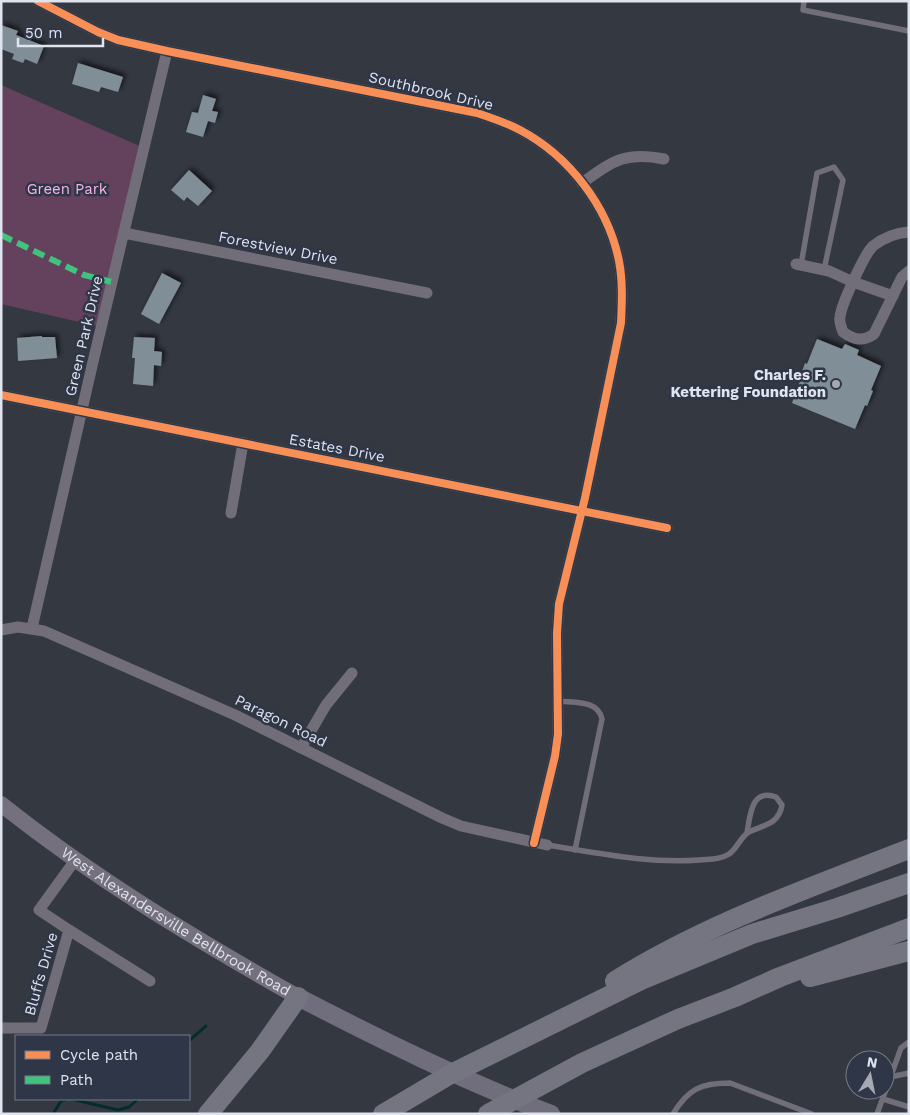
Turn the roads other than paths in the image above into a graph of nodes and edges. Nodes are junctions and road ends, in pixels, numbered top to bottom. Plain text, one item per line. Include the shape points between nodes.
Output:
1 (38, 1) edge
2 (804, 1) edge
3 (909, 32) edge
4 (167, 51) junction
5 (664, 159) dead end
6 (582, 183) junction
7 (909, 232) edge
8 (124, 233) junction
9 (798, 264) joint
10 (824, 270) junction
11 (909, 271) edge
12 (853, 282) junction
13 (427, 293) dead end
14 (893, 296) junction
15 (1, 395) edge
16 (82, 411) junction
17 (243, 443) junction
18 (582, 510) junction
19 (231, 513) dead end
20 (666, 528) dead end
21 (32, 628) junction
22 (1, 630) edge
23 (352, 673) dead end
24 (559, 701) junction
25 (301, 748) junction
26 (1, 804) edge
27 (747, 833) junction
28 (534, 843) junction
29 (547, 845) joint
30 (909, 849) edge
31 (575, 850) junction
32 (76, 859) junction
33 (909, 883) edge
34 (909, 928) edge
35 (69, 930) junction
36 (909, 951) edge
37 (150, 981) dead end
38 (298, 997) junction
39 (735, 997) junction
40 (1, 1028) edge
41 (525, 1037) junction
42 (909, 1042) edge
43 (895, 1064) edge
44 (909, 1073) edge
45 (895, 1076) edge
46 (883, 1100) edge
47 (886, 1100) edge
48 (909, 1107) edge
49 (546, 1112) edge
50 (208, 1114) edge
51 (383, 1114) edge
52 (488, 1114) edge
53 (673, 1114) edge
54 (812, 1114) edge
55 (877, 1114) edge

1 - 4 street, Southbrook Drive via 118,40
2 - 3 lane via 803,10
4 - 6 street, Southbrook Drive via 477,113 538,140 575,172
4 - 8 street, Green Park Drive
5 - 6 street via 645,155 619,159
6 - 18 street, Southbrook Drive via 605,219 613,242 622,301 613,368
7 - 12 street via 887,237 872,247
8 - 13 street, Forestview Drive
8 - 16 street, Green Park Drive
9 - 10 street
9 - 10 lane via 817,173 834,167 844,180
10 - 12 street
11 - 14 street via 902,277
12 - 14 street
12 - 14 street via 840,323 843,332 858,340 874,334
15 - 16 street, Estates Drive
16 - 17 street, Estates Drive
16 - 21 street, Green Park Drive
17 - 18 street, Estates Drive
17 - 19 street
18 - 20 street, Estates Drive
18 - 24 street, Southbrook Drive via 559,604
21 - 22 street, Paragon Road
21 - 25 street, Paragon Road via 44,630 208,703
23 - 25 street via 326,704
24 - 28 street, Southbrook Drive via 555,756
24 - 31 lane via 595,707 602,719
25 - 28 street, Paragon Road via 461,826
26 - 32 main road, West Alexandersville Bellbrook Road
27 - 27 lane via 778,818 782,805 776,796 766,794 755,801
27 - 31 lane via 728,854 709,859 640,860
28 - 29 street, Paragon Road
29 - 31 lane
30 - 41 highway via 779,900 650,959
32 - 35 street, Bluffs Drive via 39,910
32 - 38 main road, West Alexandersville Bellbrook Road via 216,951
33 - 41 highway via 752,934 641,980
34 - 39 highway
35 - 37 street
35 - 40 street, Bluffs Drive via 41,1028
36 - 39 highway
38 - 49 main road, West Alexandersville Bellbrook Road via 380,1040
38 - 50 highway via 260,1051
39 - 52 highway via 678,1018 599,1055
41 - 51 highway via 449,1075
42 - 43 lane via 901,1048
44 - 45 lane
46 - 55 lane
47 - 48 lane
53 - 54 lane via 688,1094 698,1087 730,1083

